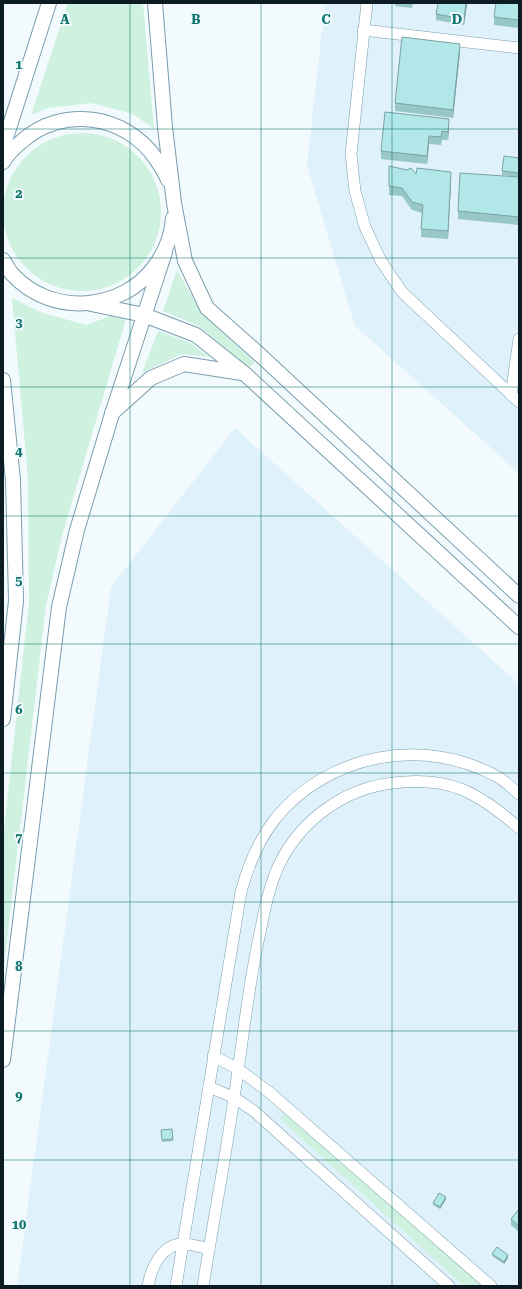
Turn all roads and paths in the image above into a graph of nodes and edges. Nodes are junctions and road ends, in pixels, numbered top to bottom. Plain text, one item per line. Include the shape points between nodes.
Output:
1 (49, 3) edge
2 (155, 3) edge
3 (367, 3) edge
4 (363, 30) junction
5 (519, 48) edge
6 (3, 148) edge
7 (3, 162) edge
8 (174, 203) junction
9 (165, 252) junction
10 (3, 260) edge
11 (91, 304) junction
12 (144, 315) junction
13 (519, 339) edge
14 (244, 374) junction
15 (3, 380) edge
16 (515, 399) edge
17 (112, 414) junction
18 (519, 596) edge
19 (519, 627) edge
20 (3, 719) edge
21 (519, 794) edge
22 (519, 828) edge
23 (213, 1056) junction
24 (3, 1060) edge
25 (238, 1069) junction
26 (208, 1087) junction
27 (234, 1098) junction
28 (183, 1244) junction
29 (209, 1249) junction
30 (148, 1286) edge
31 (176, 1286) edge
32 (203, 1286) edge
33 (449, 1286) edge
34 (491, 1286) edge

1 - 6 main road
2 - 8 main road
3 - 4 street
4 - 5 street
4 - 16 street via 352,154 355,191 365,227 381,261 402,292
7 - 8 main road via 31,132 60,120 92,118 122,128 148,146 166,173
8 - 9 main road via 173,228
8 - 18 main road via 185,261 207,308
9 - 11 main road via 147,278 121,296
9 - 12 main road
10 - 11 main road via 14,276 36,293 62,303
11 - 12 main road
12 - 14 main road via 196,336
12 - 17 main road
13 - 16 street
14 - 17 main road via 184,364 151,378
14 - 19 main road
15 - 20 main road via 13,480 16,601
17 - 24 main road via 77,530 59,607
21 - 23 street via 499,777 474,766 448,758 421,754 393,755 366,760 340,769 294,799 275,819 248,866 241,892
22 - 25 street via 493,805 472,793 451,785 429,782 406,781 362,790 323,811 292,843 271,883 256,946
23 - 25 street
23 - 26 street
25 - 27 street
25 - 34 street via 269,1092
26 - 27 street
26 - 28 street
27 - 29 street
27 - 33 street via 255,1112
28 - 29 street
28 - 30 street via 172,1246 163,1252 153,1268
28 - 31 street
29 - 32 street

